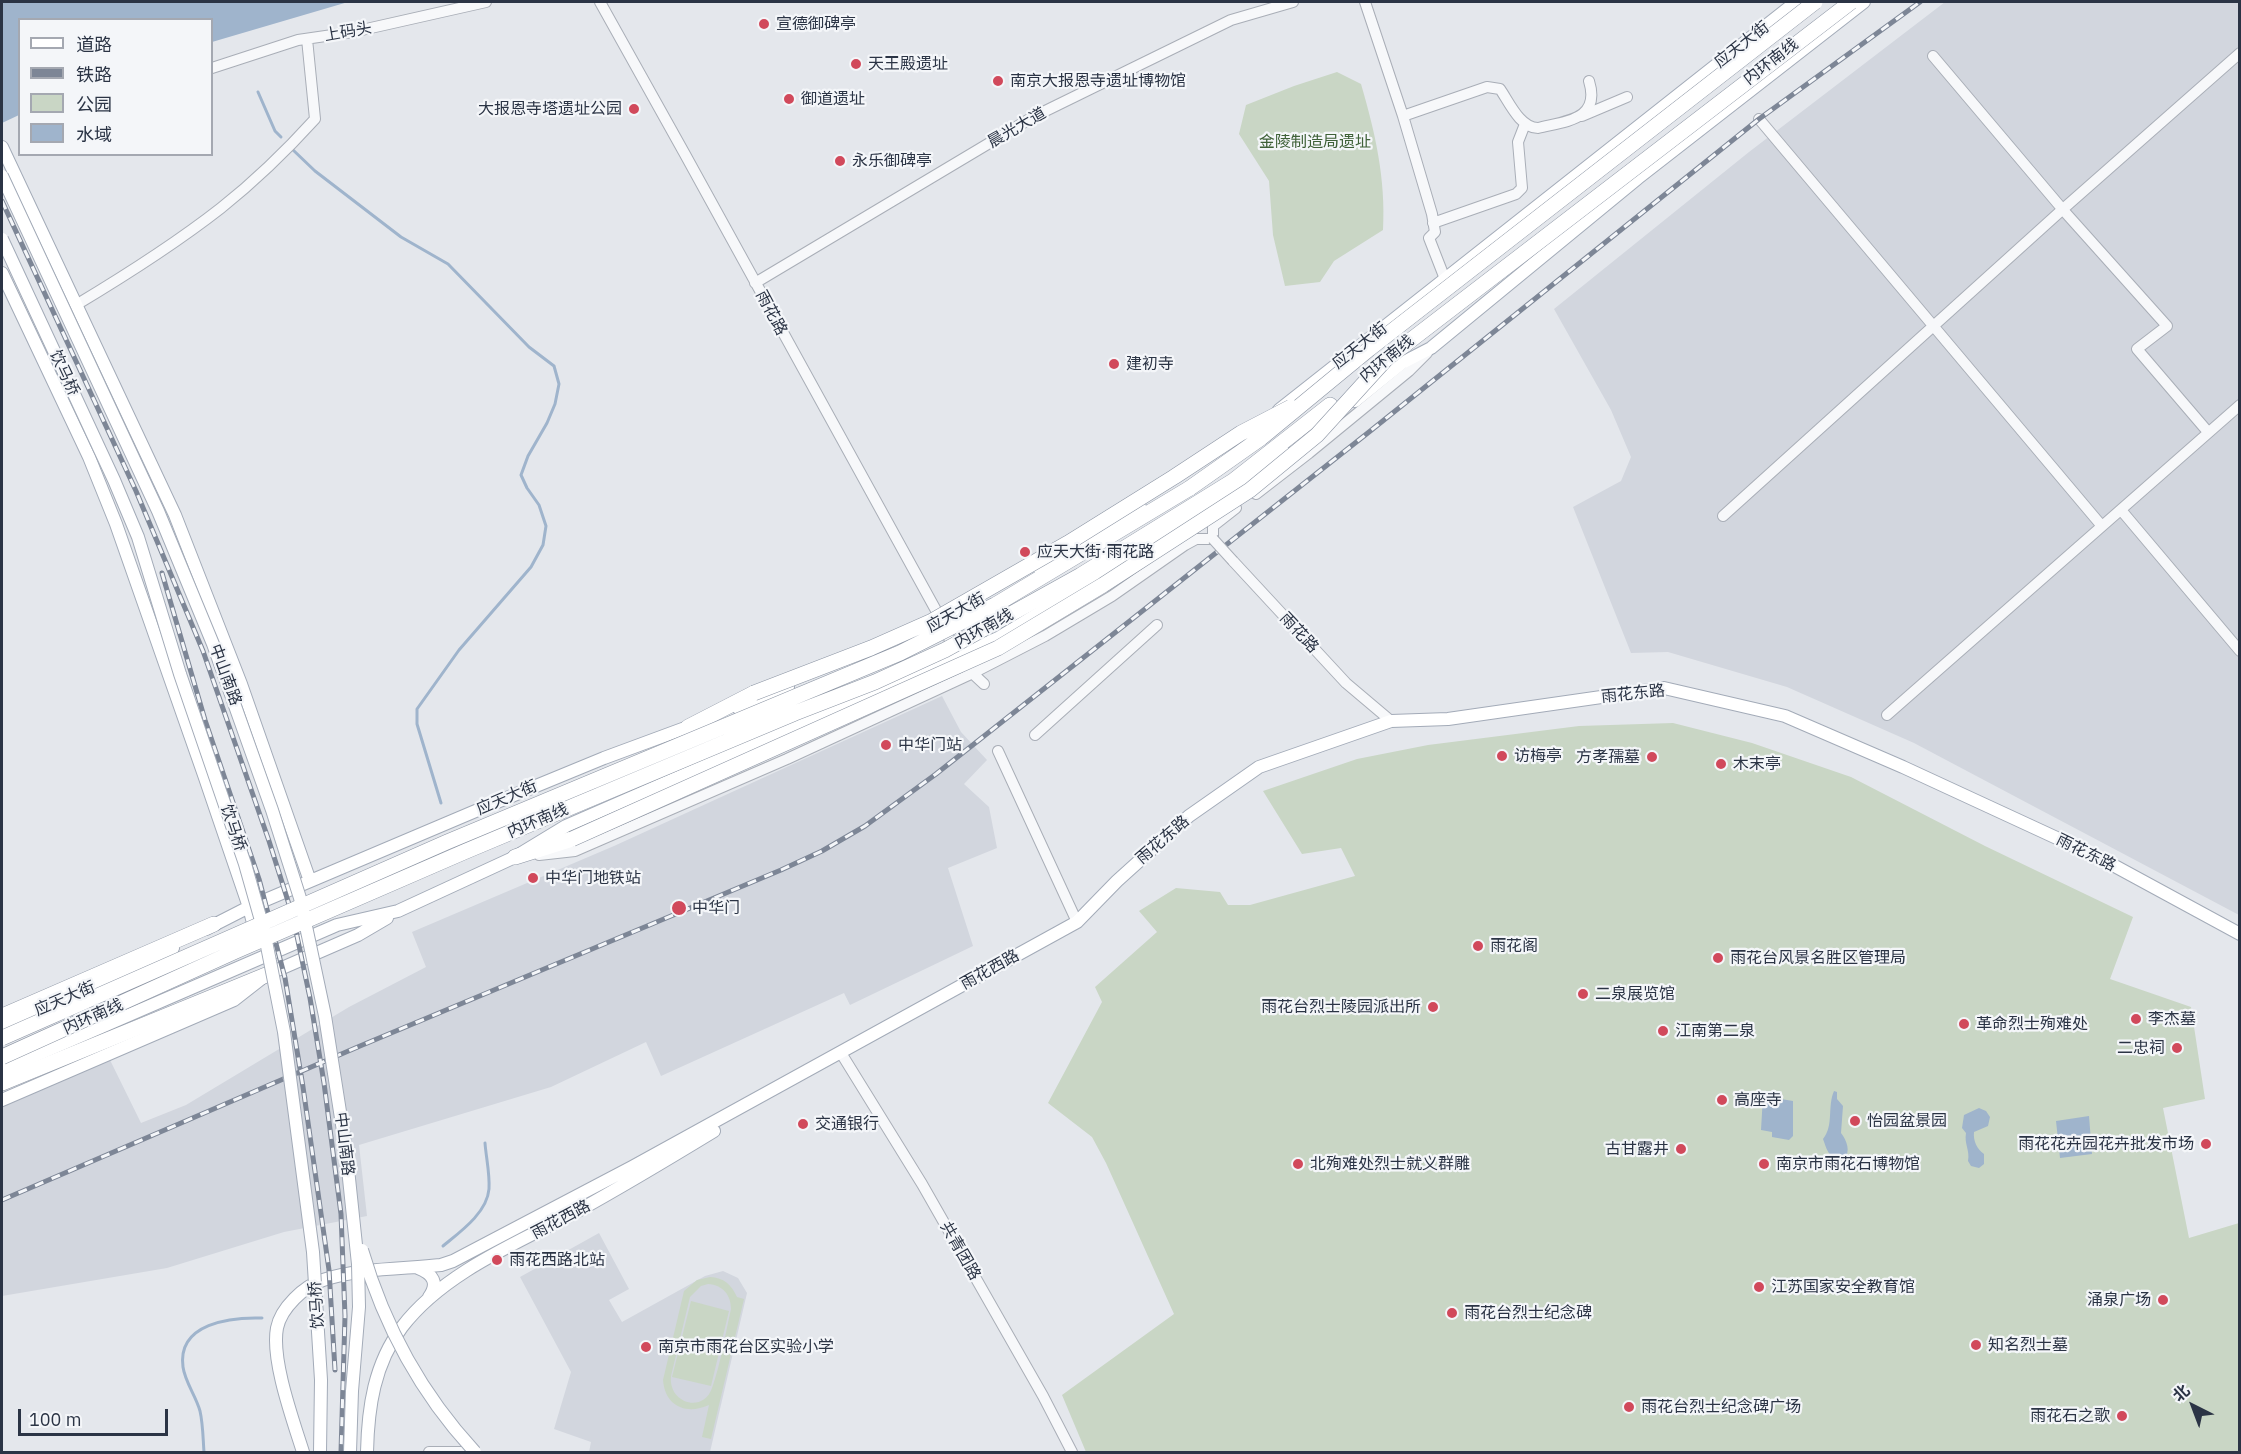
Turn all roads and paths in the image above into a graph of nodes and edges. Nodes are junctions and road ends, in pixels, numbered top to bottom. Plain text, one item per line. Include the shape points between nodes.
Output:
1 (486, 2) edge
2 (600, 2) edge
3 (1293, 2) edge
4 (1365, 2) edge
5 (1796, 2) edge
6 (1815, 2) edge
7 (1851, 2) edge
8 (1864, 2) edge
9 (307, 39) junction
10 (2240, 53) edge
11 (1933, 56) dead end
12 (213, 69) edge
13 (1589, 81) dead end
14 (1627, 98) dead end
15 (1403, 116) junction
16 (1581, 116) junction
17 (1759, 118) dead end
18 (1525, 124) junction
19 (2, 147) edge
20 (2, 176) edge
21 (2063, 209) junction
22 (1433, 223) junction
23 (2, 239) edge
24 (2, 273) edge
25 (1445, 279) junction
26 (755, 283) junction
27 (76, 305) junction
28 (1474, 314) junction
29 (1933, 326) junction
30 (1431, 348) junction
31 (1387, 358) junction
32 (1310, 399) junction
33 (2240, 405) edge
34 (2208, 432) junction
35 (2121, 510) junction
36 (1723, 516) dead end
37 (2101, 525) junction
38 (1213, 539) junction
39 (943, 623) junction
40 (1157, 625) dead end
41 (2240, 651) edge
42 (956, 657) junction
43 (973, 674) junction
44 (984, 684) dead end
45 (1887, 715) dead end
46 (1391, 721) junction
47 (688, 727) junction
48 (1035, 735) dead end
49 (998, 751) dead end
50 (515, 857) junction
51 (310, 881) junction
52 (249, 907) junction
53 (398, 912) junction
54 (1077, 922) junction
55 (214, 924) junction
56 (2240, 934) edge
57 (261, 958) junction
58 (266, 975) junction
59 (162, 1009) junction
60 (2, 1016) edge
61 (2, 1027) edge
62 (2, 1038) edge
63 (840, 1053) junction
64 (2, 1057) edge
65 (2, 1070) edge
66 (2, 1083) edge
67 (2, 1100) edge
68 (351, 1205) junction
69 (418, 1267) junction
70 (424, 1303) junction
71 (303, 1452) edge
72 (321, 1452) edge
73 (350, 1452) edge
74 (367, 1452) edge
75 (429, 1452) edge
76 (467, 1452) edge
77 (475, 1452) edge
78 (1071, 1452) edge

1 - 9 street, 上码头
2 - 26 street, 雨花路
3 - 26 street, 晨光大道 via 1231,20 1033,117
4 - 15 street
5 - 25 main road, 应天大街
6 - 32 highway, 内环南线, bridge
7 - 31 highway, 内环南线, bridge
8 - 28 main road via 1638,178
9 - 12 street, 上码头
9 - 27 street via 315,119 264,172 222,207
10 - 21 street
11 - 21 street
13 - 16 street via 1593,92 1588,109
14 - 16 street
15 - 18 street via 1487,87 1500,89
15 - 22 street
16 - 18 street via 1538,128
17 - 29 street
18 - 22 street via 1518,142 1522,188 1516,194
19 - 27 main road
20 - 68 main road, 中山南路, bridge via 171,542 226,676 272,810 300,898 316,967 346,1150
21 - 29 street
21 - 34 street via 2167,326 2137,350
22 - 25 street via 1435,232 1429,238
23 - 72 main road, 饮马桥, bridge via 138,537 264,931 284,1032 313,1252
24 - 52 main road via 116,524
25 - 28 main road
25 - 39 main road, 应天大街 via 1235,445 1077,547
26 - 39 street, 雨花路
27 - 51 main road via 192,555
28 - 30 main road
29 - 36 street
29 - 37 street
30 - 38 street via 1310,453 1224,516 1214,526
30 - 42 main road via 1402,363 1321,428 1195,517 998,638
31 - 50 highway, bridge via 1317,435 1250,490 998,648 573,839
31 - 64 highway, 内环南线, bridge via 1233,481 1082,576 945,650 442,861
32 - 47 highway, bridge via 1241,432 1068,543 932,621 754,693
32 - 62 highway, 内环南线, bridge via 1190,488 995,605 900,653 447,842
33 - 34 street
34 - 35 street
35 - 37 street
35 - 41 street
37 - 45 street
38 - 43 street via 1185,544 1102,602
38 - 46 street, 雨花路, bridge via 1346,682
39 - 42 street, 雨花路
39 - 47 main road, 应天大街
40 - 48 street
42 - 43 street
42 - 50 main road via 566,826
43 - 44 street
43 - 50 street via 574,851
46 - 54 main road, 雨花东路 via 1259,767 1189,816 1117,880
46 - 56 main road, 雨花东路 via 1448,719 1664,688 1785,716 2100,858
47 - 51 main road, 应天大街
49 - 54 street
50 - 53 main road
51 - 52 main road, 应天大街
52 - 55 main road, 应天大街
52 - 57 main road
53 - 57 main road via 337,926
53 - 58 main road
54 - 63 main road, 雨花西路
55 - 60 highway
55 - 61 main road, 应天大街 via 141,967
57 - 59 main road
58 - 59 highway
58 - 67 main road via 234,1000
59 - 65 main road
59 - 66 highway
63 - 69 main road, 雨花西路 via 453,1262
63 - 70 main road, 雨花西路 via 637,1178 467,1271
63 - 78 street, 共青团路 via 922,1184
68 - 73 main road, bridge via 359,1307
68 - 77 main road, bridge via 367,1266 399,1346 440,1410
69 - 70 main road via 427,1271 434,1282 434,1289
69 - 71 main road, 雨花西路 via 322,1280 299,1294 280,1319 277,1350
70 - 74 main road, 雨花西路 via 402,1327 380,1367 370,1406
75 - 76 street

